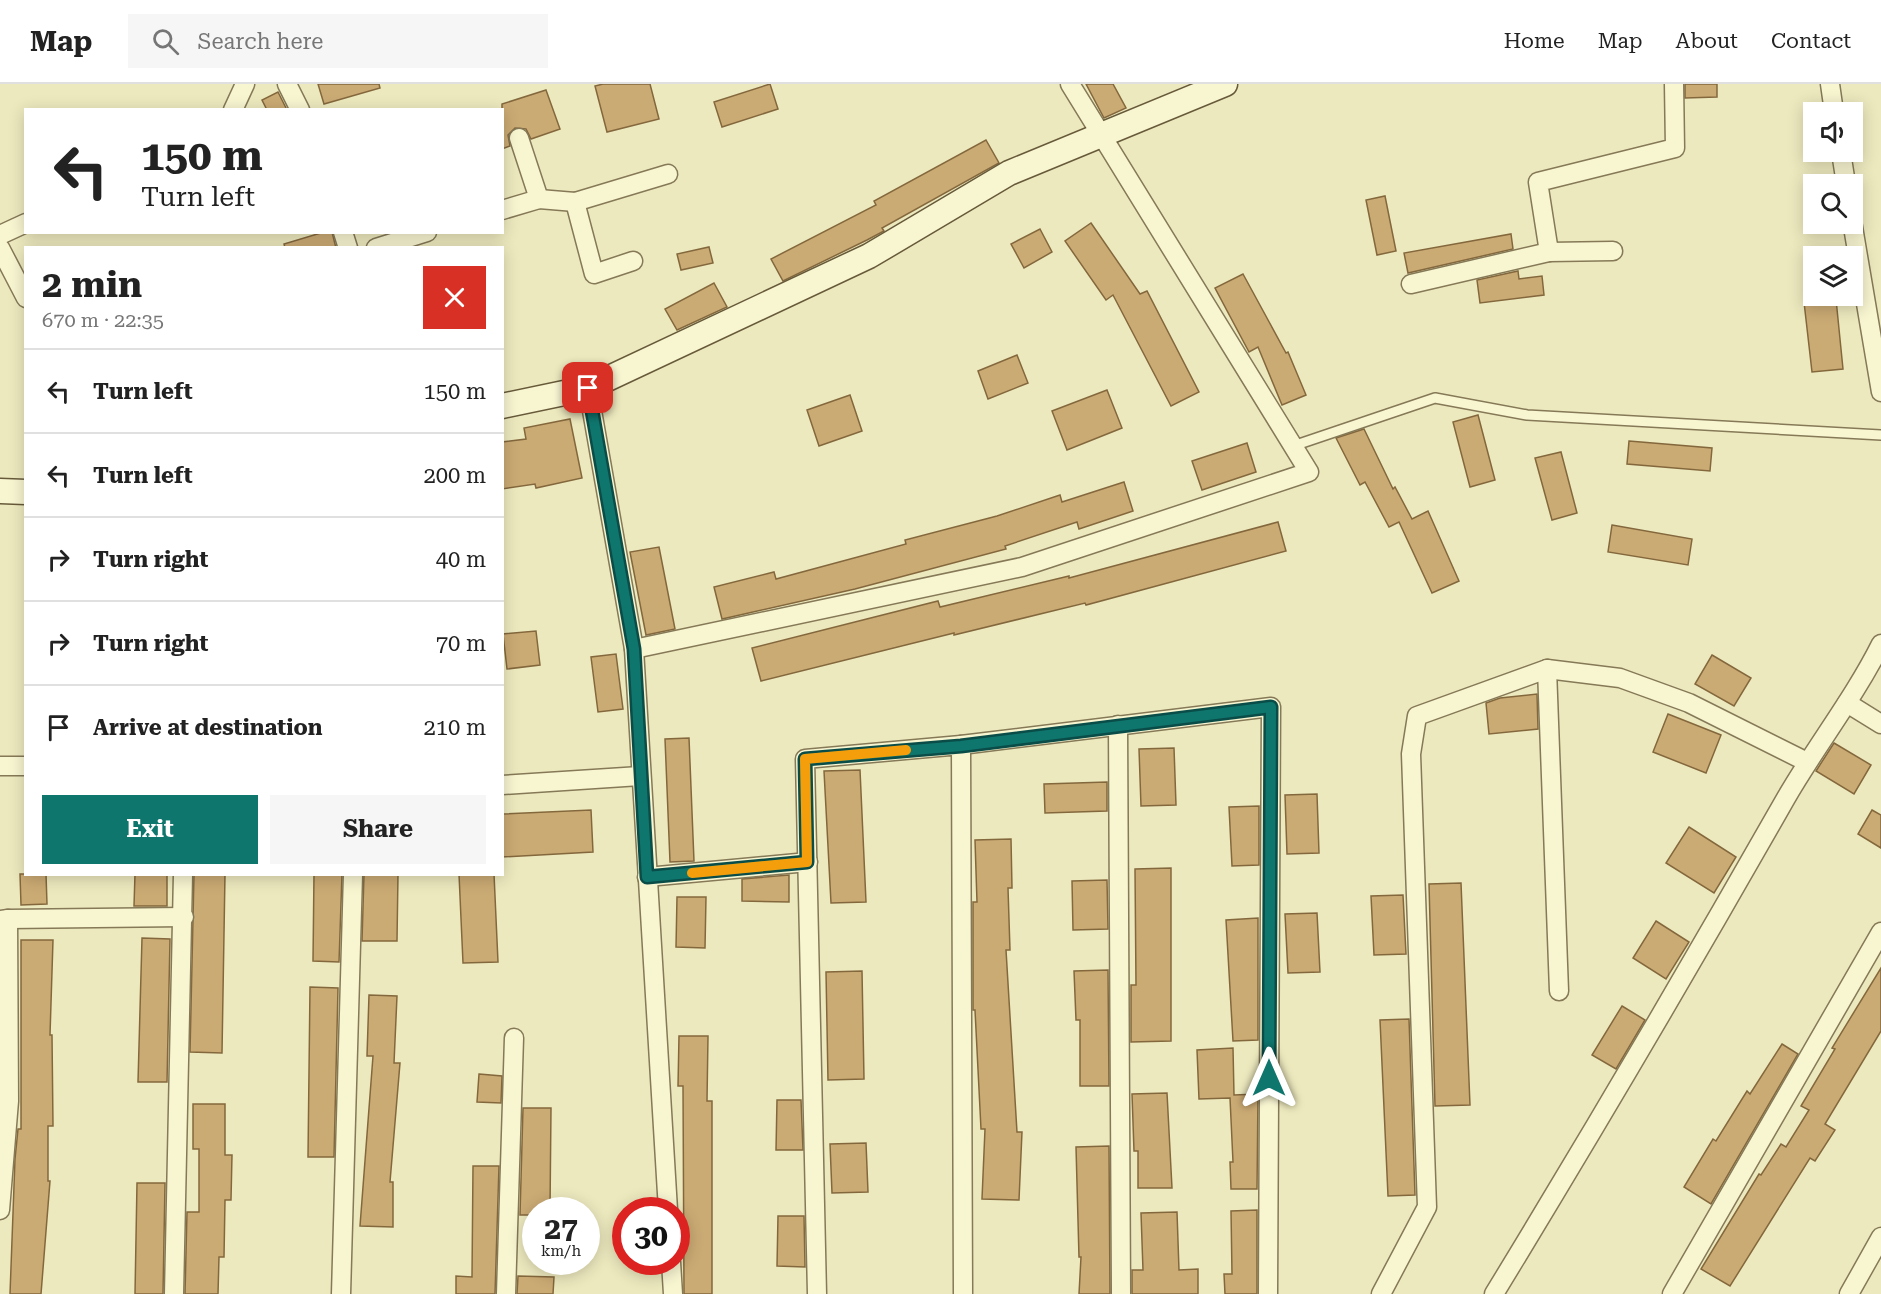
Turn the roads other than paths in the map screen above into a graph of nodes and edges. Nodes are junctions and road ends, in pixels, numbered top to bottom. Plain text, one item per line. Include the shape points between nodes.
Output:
1 (245, 84) edge
2 (287, 84) edge
3 (1070, 84) edge
4 (1225, 84) edge
5 (1674, 84) edge
6 (1830, 84) edge
7 (1833, 102) edge
8 (234, 108) edge
9 (299, 108) edge
10 (1103, 137) junction
11 (519, 138) dead end
12 (668, 174) dead end
13 (539, 199) junction
14 (575, 202) junction
15 (504, 209) edge
16 (24, 224) edge
17 (421, 234) edge
18 (1854, 234) edge
19 (0, 235) edge
20 (382, 246) edge
21 (0, 248) edge
22 (1613, 251) dead end
23 (1550, 252) junction
24 (633, 261) dead end
25 (1411, 284) dead end
26 (24, 294) edge
27 (588, 388) junction
28 (1881, 392) edge
29 (504, 405) edge
30 (1881, 435) edge
31 (1293, 446) junction
32 (0, 491) edge
33 (24, 492) edge
34 (1881, 644) edge
35 (634, 649) junction
36 (1547, 669) junction
37 (1847, 703) junction
38 (1881, 724) edge
39 (1118, 725) junction
40 (961, 746) junction
41 (1807, 762) junction
42 (0, 766) edge
43 (24, 766) edge
44 (640, 776) junction
45 (504, 785) edge
46 (807, 862) junction
47 (183, 876) edge
48 (353, 876) edge
49 (647, 877) junction
50 (184, 917) junction
51 (4, 920) edge
52 (1881, 932) edge
53 (1559, 991) dead end
54 (514, 1038) dead end
55 (4, 1101) edge
56 (667, 1197) edge
57 (0, 1210) edge
58 (1881, 1237) edge
59 (672, 1275) edge
60 (174, 1294) edge
61 (341, 1294) edge
62 (506, 1294) edge
63 (673, 1294) edge
64 (817, 1294) edge
65 (963, 1294) edge
66 (1121, 1294) edge
67 (1268, 1294) edge
68 (1381, 1294) edge
69 (1494, 1294) edge
70 (1672, 1294) edge
71 (1849, 1294) edge

1 - 8 street
2 - 9 street
3 - 10 street
4 - 10 street
5 - 23 street via 1675,148 1538,182
6 - 7 street
10 - 27 street via 1009,173 869,256
10 - 31 street
11 - 13 street
12 - 14 street
13 - 14 street
13 - 15 street
14 - 24 street via 594,274
16 - 19 street
17 - 20 street
18 - 28 street
21 - 26 street
22 - 23 street
23 - 25 street
27 - 29 street
27 - 35 street
30 - 31 lane via 1527,415 1435,398
31 - 35 street via 1309,472 1022,567
32 - 33 street
34 - 37 street
35 - 44 street
36 - 41 street via 1620,678 1689,703
36 - 53 street
36 - 68 street via 1417,716 1411,754 1427,1207
37 - 38 street
37 - 41 street
39 - 40 street
39 - 66 street
39 - 67 street via 1271,707
40 - 46 street via 805,759
40 - 65 street
41 - 69 street via 1630,1069
42 - 43 street
44 - 45 street
44 - 49 street
46 - 49 street
46 - 64 street
47 - 50 street
48 - 61 street
49 - 56 street
50 - 51 street
50 - 60 street
51 - 55 street
52 - 70 street
54 - 62 street
55 - 57 street
58 - 71 street
59 - 63 street

